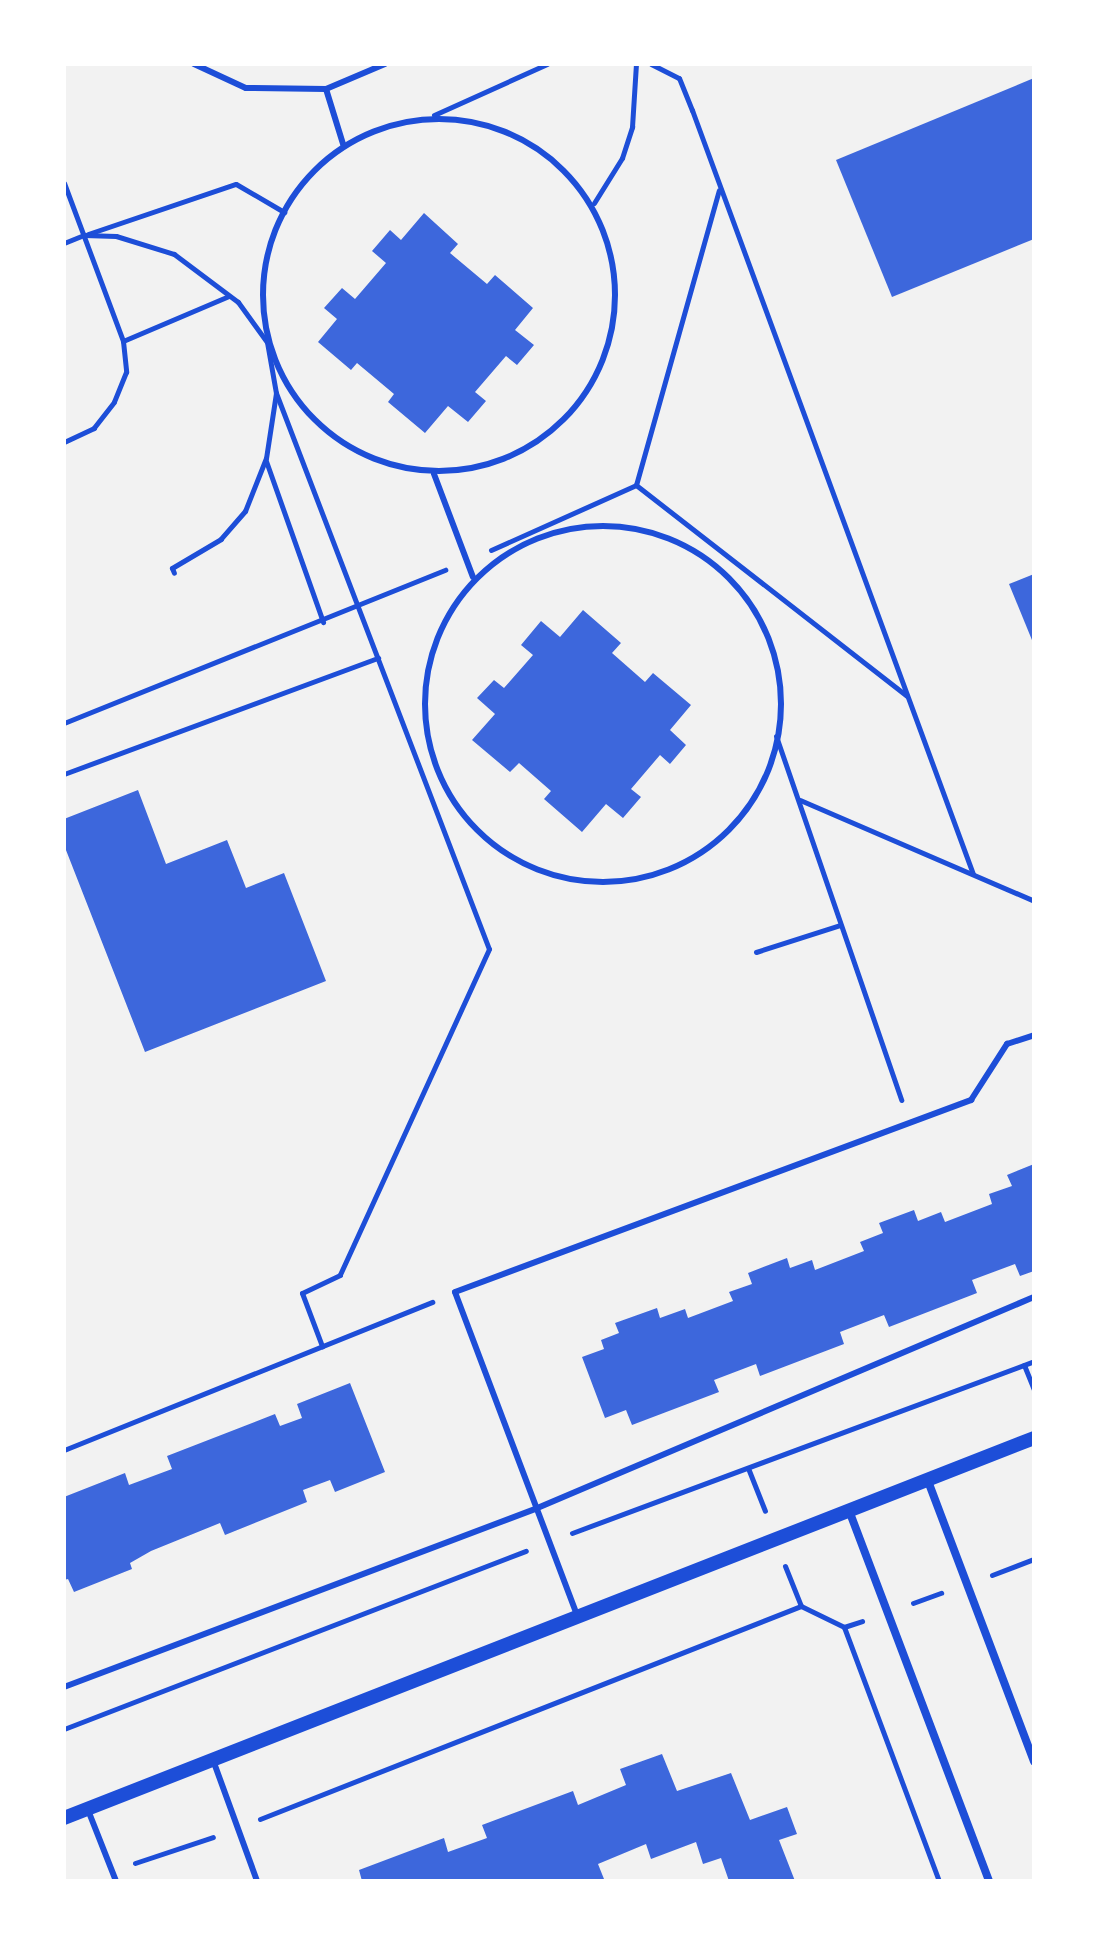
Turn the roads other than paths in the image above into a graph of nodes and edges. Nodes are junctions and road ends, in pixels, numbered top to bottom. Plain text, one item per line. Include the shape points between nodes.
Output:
1 (194, 64) edge
2 (385, 64) edge
3 (326, 89) junction
4 (343, 144) junction
5 (434, 474) junction
6 (473, 577) junction
7 (1034, 1035) edge
8 (1034, 1297) edge
9 (1034, 1438) edge
10 (928, 1481) junction
11 (535, 1509) junction
12 (850, 1513) junction
13 (577, 1615) junction
14 (64, 1687) edge
15 (213, 1759) junction
16 (1034, 1762) edge
17 (88, 1809) junction
18 (64, 1818) edge
19 (116, 1881) edge
20 (257, 1881) edge
21 (989, 1881) edge

1 - 3 lane via 246,88
2 - 3 lane
3 - 4 lane
4 - 5 lane via 290,197 284,212 263,268 267,342 302,409 314,419 361,456
4 - 5 lane via 434,115 526,137 594,203 620,294 594,386 527,453
5 - 6 lane
6 - 6 lane via 546,532 633,525 713,560 767,627 784,712 759,795 698,857 617,885 531,870 462,818 425,739 429,653
7 - 11 lane via 1007,1044 971,1100 455,1292
8 - 11 lane
9 - 10 street
10 - 12 street
10 - 16 street
11 - 13 lane
11 - 14 lane
12 - 13 street
12 - 21 street
13 - 15 street
15 - 17 street
15 - 20 lane
17 - 18 street
17 - 19 lane

